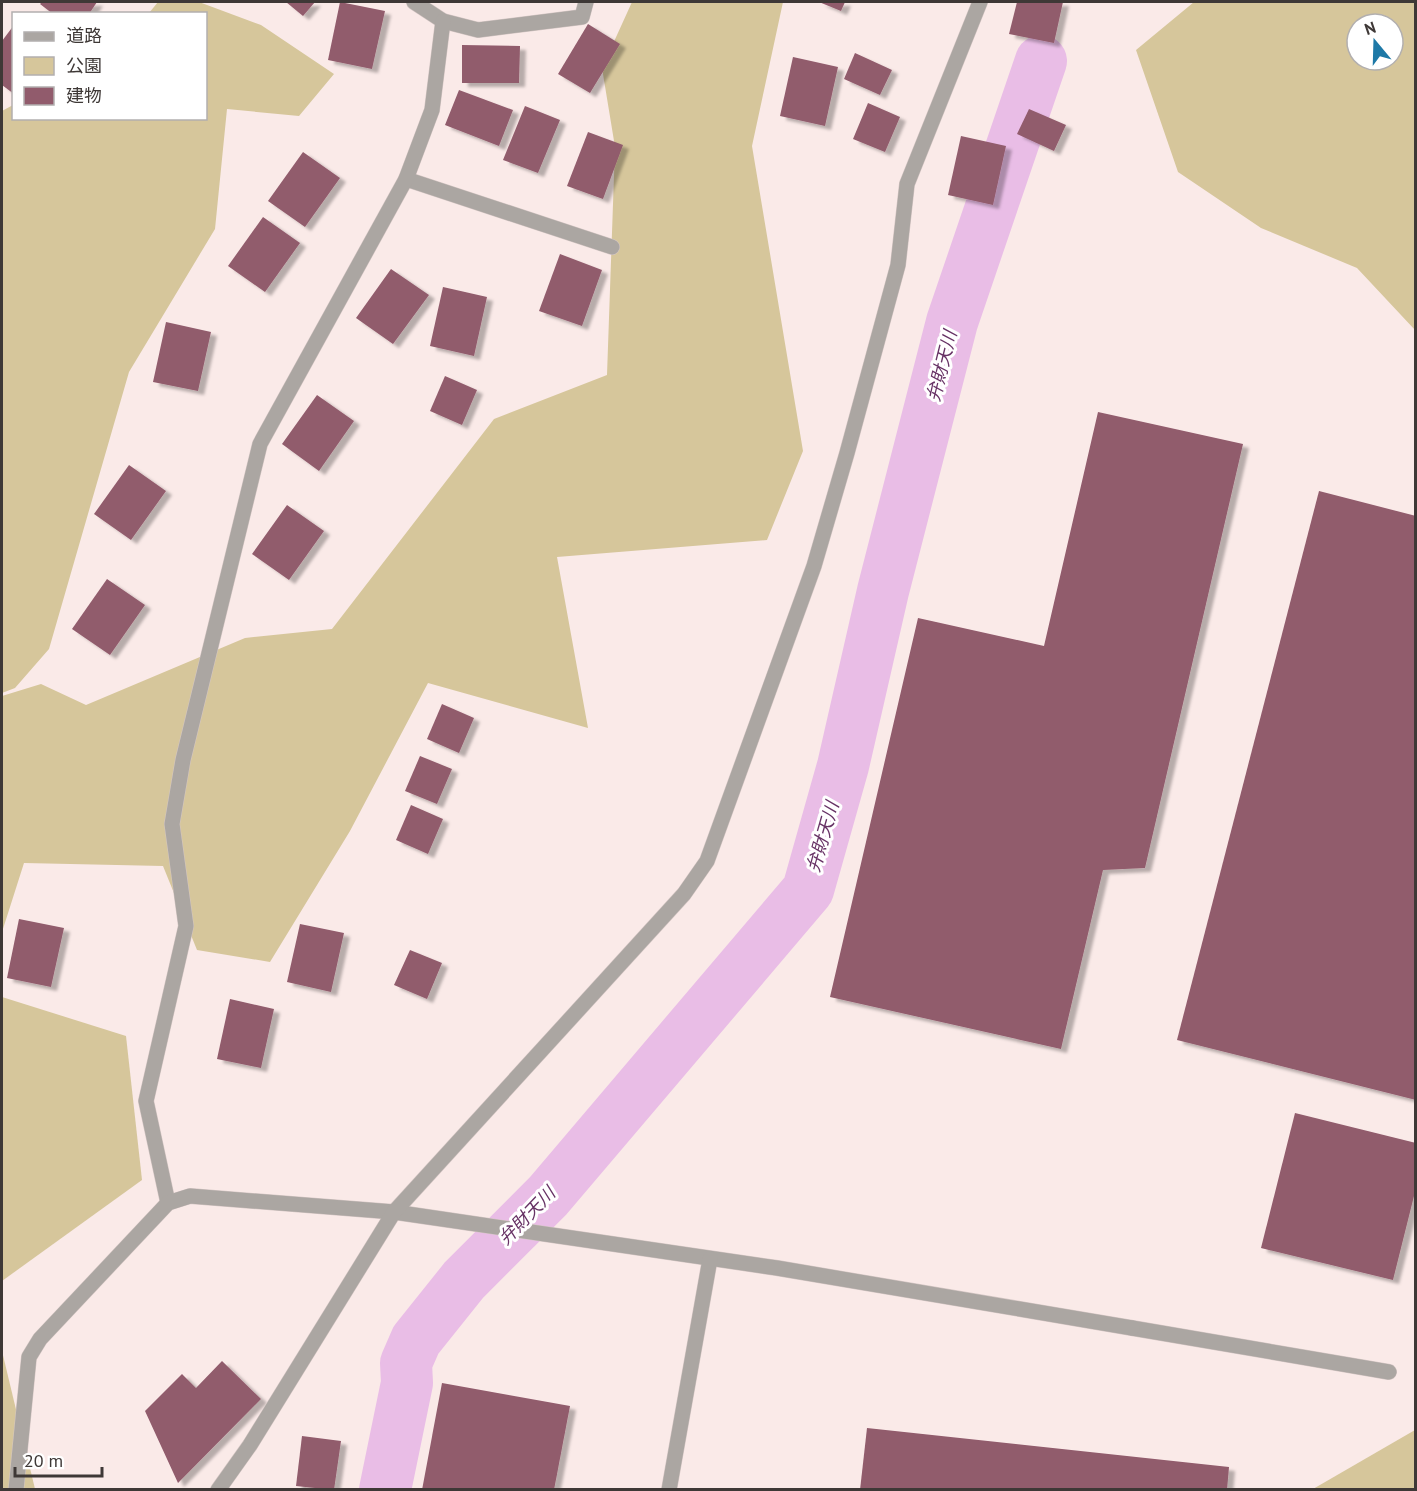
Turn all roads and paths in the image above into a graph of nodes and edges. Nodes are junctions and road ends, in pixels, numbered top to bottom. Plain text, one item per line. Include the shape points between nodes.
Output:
1 (414, 2) edge
2 (586, 2) edge
3 (980, 2) edge
4 (443, 21) junction
5 (406, 179) junction
6 (612, 247) dead end
7 (168, 1203) junction
8 (394, 1212) junction
9 (710, 1259) junction
10 (1389, 1372) dead end
11 (16, 1490) edge
12 (218, 1490) edge
13 (669, 1490) edge

1 - 4 street
2 - 4 street via 582,17 478,30
3 - 8 street via 907,184 898,265 844,465 814,566 707,861 684,894
4 - 5 street via 432,110
5 - 6 street
5 - 7 street via 260,444 183,760 172,824 186,926 146,1101
7 - 8 street via 190,1196
7 - 11 street via 40,1339 29,1357
8 - 9 street
8 - 12 street
9 - 10 street
9 - 13 street

